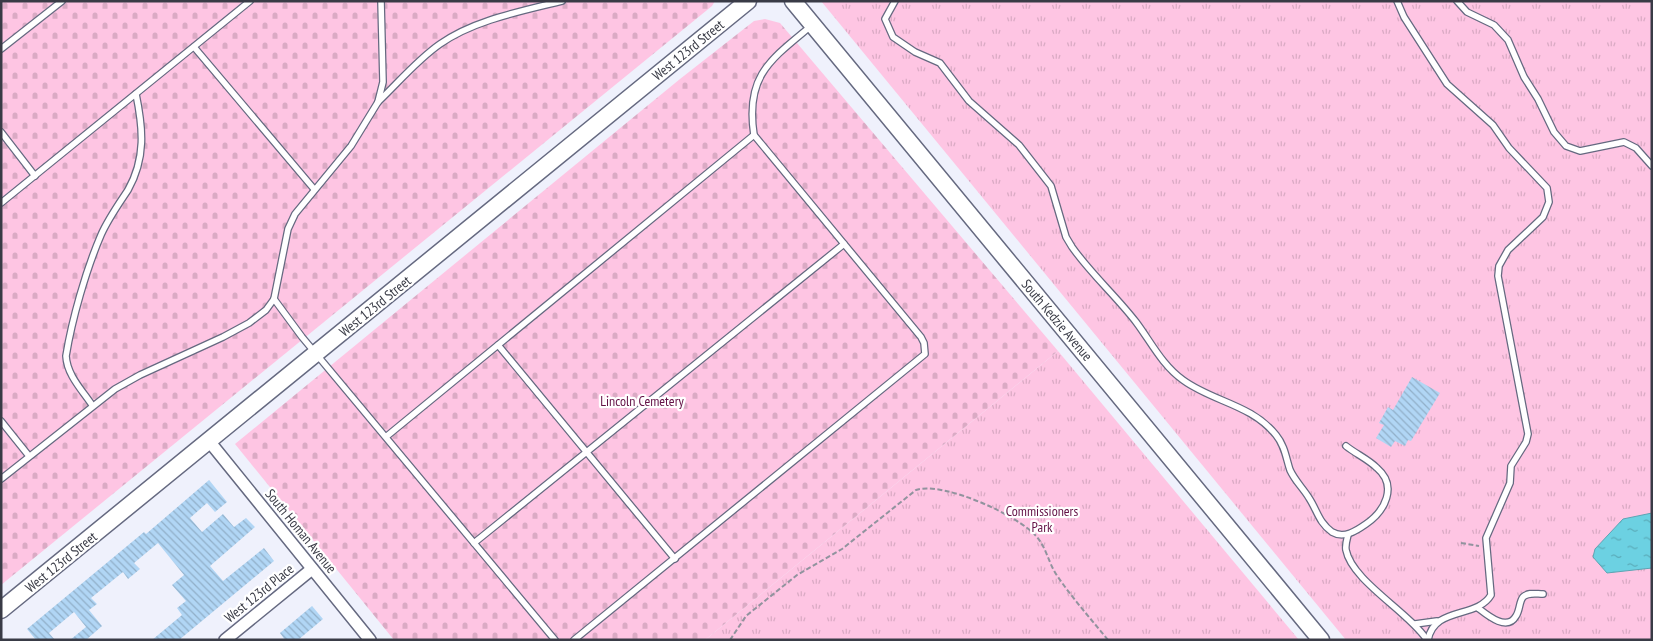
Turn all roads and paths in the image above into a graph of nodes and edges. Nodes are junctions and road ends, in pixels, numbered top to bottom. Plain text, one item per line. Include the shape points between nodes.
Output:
1 (62, 1) edge
2 (250, 1) edge
3 (381, 1) edge
4 (562, 1) edge
5 (748, 1) edge
6 (793, 1) edge
7 (895, 1) edge
8 (1397, 1) edge
9 (1457, 1) edge
10 (812, 25) junction
11 (194, 47) junction
12 (1, 49) edge
13 (136, 94) junction
14 (378, 102) junction
15 (1, 132) edge
16 (754, 135) junction
17 (1652, 166) edge
18 (35, 176) junction
19 (314, 189) junction
20 (1, 203) edge
21 (844, 244) junction
22 (274, 299) junction
23 (498, 345) junction
24 (316, 353) junction
25 (92, 405) junction
26 (1, 421) edge
27 (387, 436) junction
28 (209, 441) junction
29 (1346, 446) dead end
30 (586, 452) junction
31 (29, 456) junction
32 (1, 479) edge
33 (1348, 534) junction
34 (1461, 542) dead end
35 (474, 543) junction
36 (1486, 547) junction
37 (674, 559) junction
38 (312, 569) junction
39 (1543, 594) dead end
40 (1478, 608) junction
41 (1, 610) edge
42 (1443, 618) junction
43 (1415, 624) junction
44 (225, 640) edge
45 (370, 640) edge
46 (555, 640) edge
47 (574, 640) edge
48 (730, 640) edge
49 (1108, 640) edge
50 (1321, 640) edge
51 (1427, 640) edge

1 - 12 lane
2 - 11 lane
3 - 14 lane via 383,82
4 - 14 lane via 459,33 428,54
5 - 24 street, West 123rd Street
6 - 10 street, South Kedzie Avenue
7 - 33 lane via 885,19 888,31 915,52 940,63 969,101 1019,145 1051,186 1072,247 1135,321 1166,364 1195,387 1258,417 1281,442 1293,476 1320,520 1336,534
8 - 36 lane via 1437,72 1493,126 1509,148 1542,181 1549,195 1543,217 1508,250 1499,266 1498,276 1528,434 1511,466 1510,483 1488,528
9 - 17 lane via 1467,12 1494,25 1508,40 1554,132 1566,146 1580,151 1624,142 1636,148
10 - 16 lane via 771,60 764,70 755,92 751,116
10 - 50 street, South Kedzie Avenue
11 - 13 lane
11 - 19 lane
13 - 18 lane
13 - 25 lane via 143,125 141,157 128,190 94,252 66,356 71,375
14 - 19 lane via 351,146
15 - 18 lane
16 - 21 lane
16 - 23 lane
18 - 20 lane
19 - 22 lane via 288,229
21 - 30 lane
21 - 37 lane via 921,337 925,354
22 - 24 lane
22 - 25 lane via 249,323 140,375
23 - 27 lane
23 - 30 lane
24 - 27 lane
24 - 28 street, West 123rd Street
25 - 31 lane
26 - 31 lane
27 - 35 lane
28 - 38 street, South Homan Avenue
28 - 41 street, West 123rd Street
29 - 33 lane via 1379,468 1388,488 1381,512
30 - 35 lane
30 - 37 lane
31 - 32 lane
33 - 43 lane via 1346,550 1354,565 1374,590
34 - 36 path
35 - 46 lane
36 - 40 lane via 1491,595
37 - 47 lane
38 - 44 street, West 123rd Place
38 - 45 street, South Homan Avenue
39 - 40 lane via 1524,597 1512,621 1490,617
40 - 42 lane
42 - 43 lane via 1432,623
42 - 51 lane
43 - 51 lane
48 - 49 path via 746,616 797,575 842,549 916,490 928,488 990,506 1030,530 1041,543 1062,584

